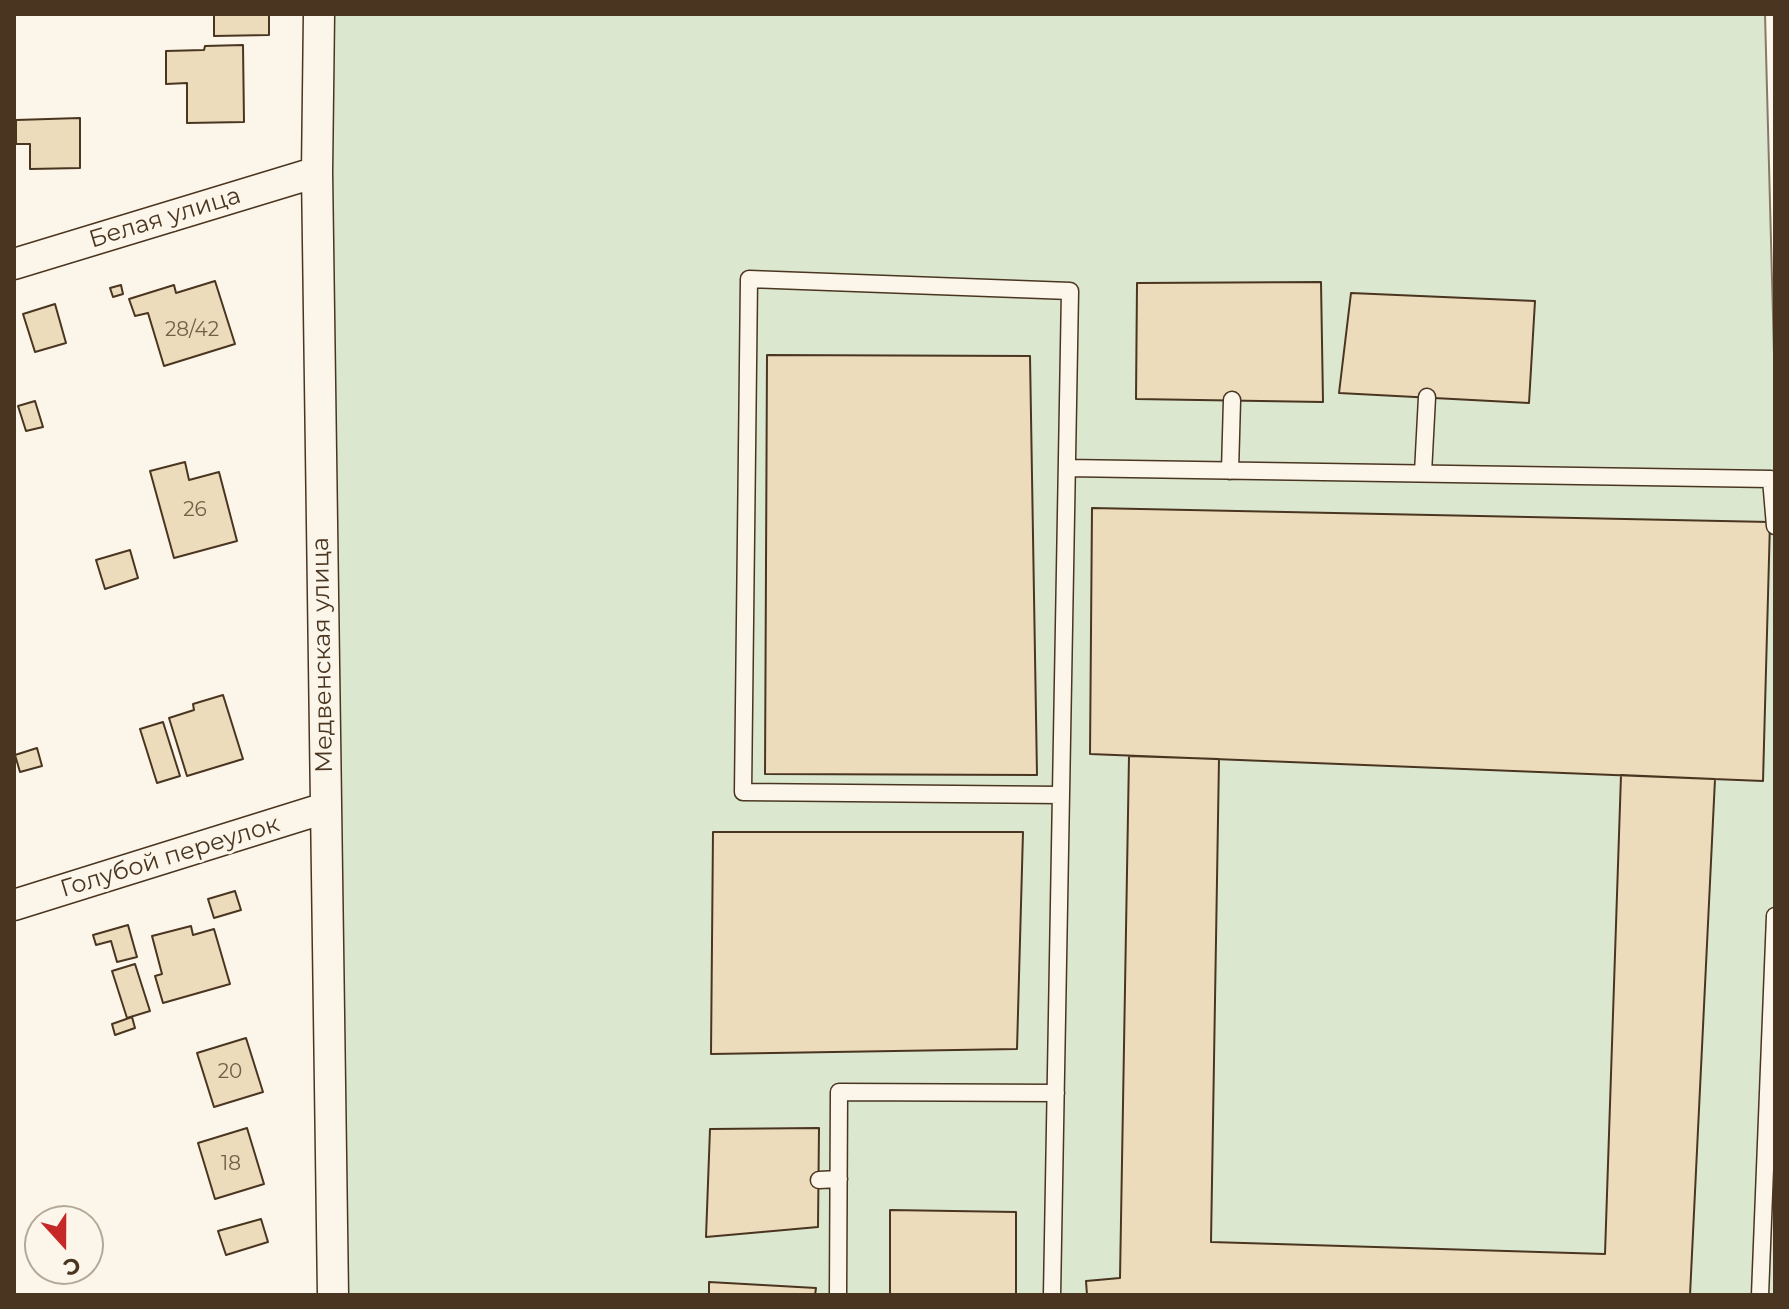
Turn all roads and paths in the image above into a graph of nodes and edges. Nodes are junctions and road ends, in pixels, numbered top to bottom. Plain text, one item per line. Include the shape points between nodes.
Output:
1 (319, 14) edge
2 (317, 172) junction
3 (14, 264) edge
4 (1427, 397) dead end
5 (1232, 400) dead end
6 (1067, 468) junction
7 (1230, 471) junction
8 (1423, 473) junction
9 (1775, 526) edge
10 (1061, 795) junction
11 (325, 808) junction
12 (14, 905) edge
13 (1775, 916) edge
14 (1056, 1093) junction
15 (839, 1179) junction
16 (819, 1180) dead end
17 (333, 1295) edge
18 (838, 1295) edge
19 (1052, 1295) edge
20 (1760, 1295) edge

1 - 2 street, Медвенская улица
2 - 3 street, Белая улица
2 - 11 street, Медвенская улица
4 - 8 lane
5 - 7 lane
6 - 7 lane
6 - 10 lane
6 - 10 lane via 1070,291 749,279 743,792
7 - 8 lane
8 - 9 lane via 1771,479
10 - 14 lane
11 - 12 street, Голубой переулок
11 - 17 street, Медвенская улица
13 - 20 lane
14 - 15 lane via 839,1092
14 - 19 lane
15 - 16 lane
15 - 18 lane

